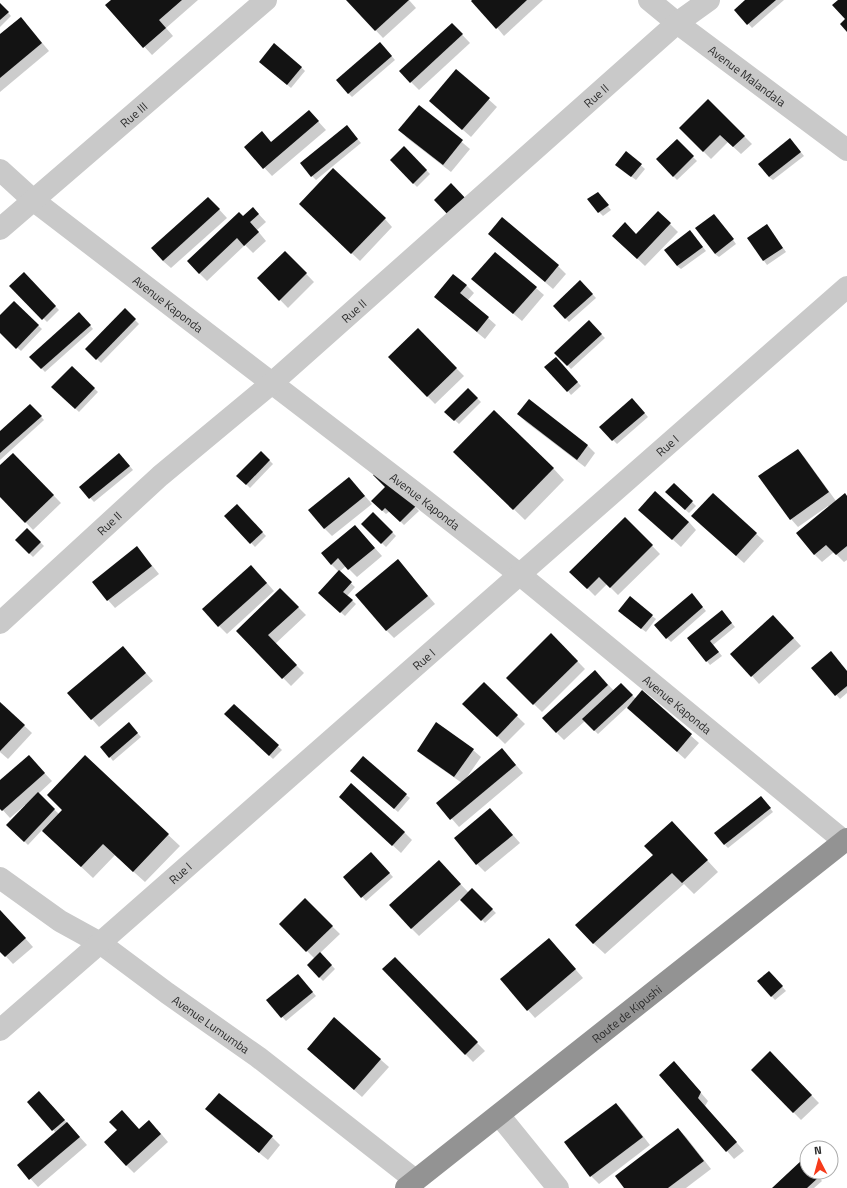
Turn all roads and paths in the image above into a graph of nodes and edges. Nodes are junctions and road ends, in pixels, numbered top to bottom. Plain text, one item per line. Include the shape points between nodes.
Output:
1 (266, 0) edge
2 (649, 0) edge
3 (709, 0) edge
4 (677, 22) junction
5 (847, 150) edge
6 (0, 170) edge
7 (33, 200) junction
8 (0, 229) edge
9 (847, 287) edge
10 (272, 383) junction
11 (519, 574) junction
12 (0, 623) edge
13 (846, 840) edge
14 (0, 878) edge
15 (100, 943) junction
16 (0, 1030) edge
17 (499, 1115) junction
18 (411, 1184) edge
19 (558, 1188) edge

1 - 7 street, Rue III
2 - 4 street, Avenue Malandala
3 - 4 street, Rue II
4 - 5 street, Avenue Malandala
4 - 10 street, Rue II
6 - 7 street, Avenue Kaponda
7 - 8 street, Rue III
7 - 10 street, Avenue Kaponda
9 - 11 street, Rue I
10 - 11 street, Avenue Kaponda
10 - 12 street, Rue II via 160,476
11 - 13 street, Avenue Kaponda
11 - 15 street, Rue I
13 - 17 highway, Route de Kipushi
14 - 15 street, Avenue Lumumba via 60,921
15 - 16 street, Rue I
15 - 18 street, Avenue Lumumba via 258,1057
17 - 18 highway, Route de Kipushi
17 - 19 street

